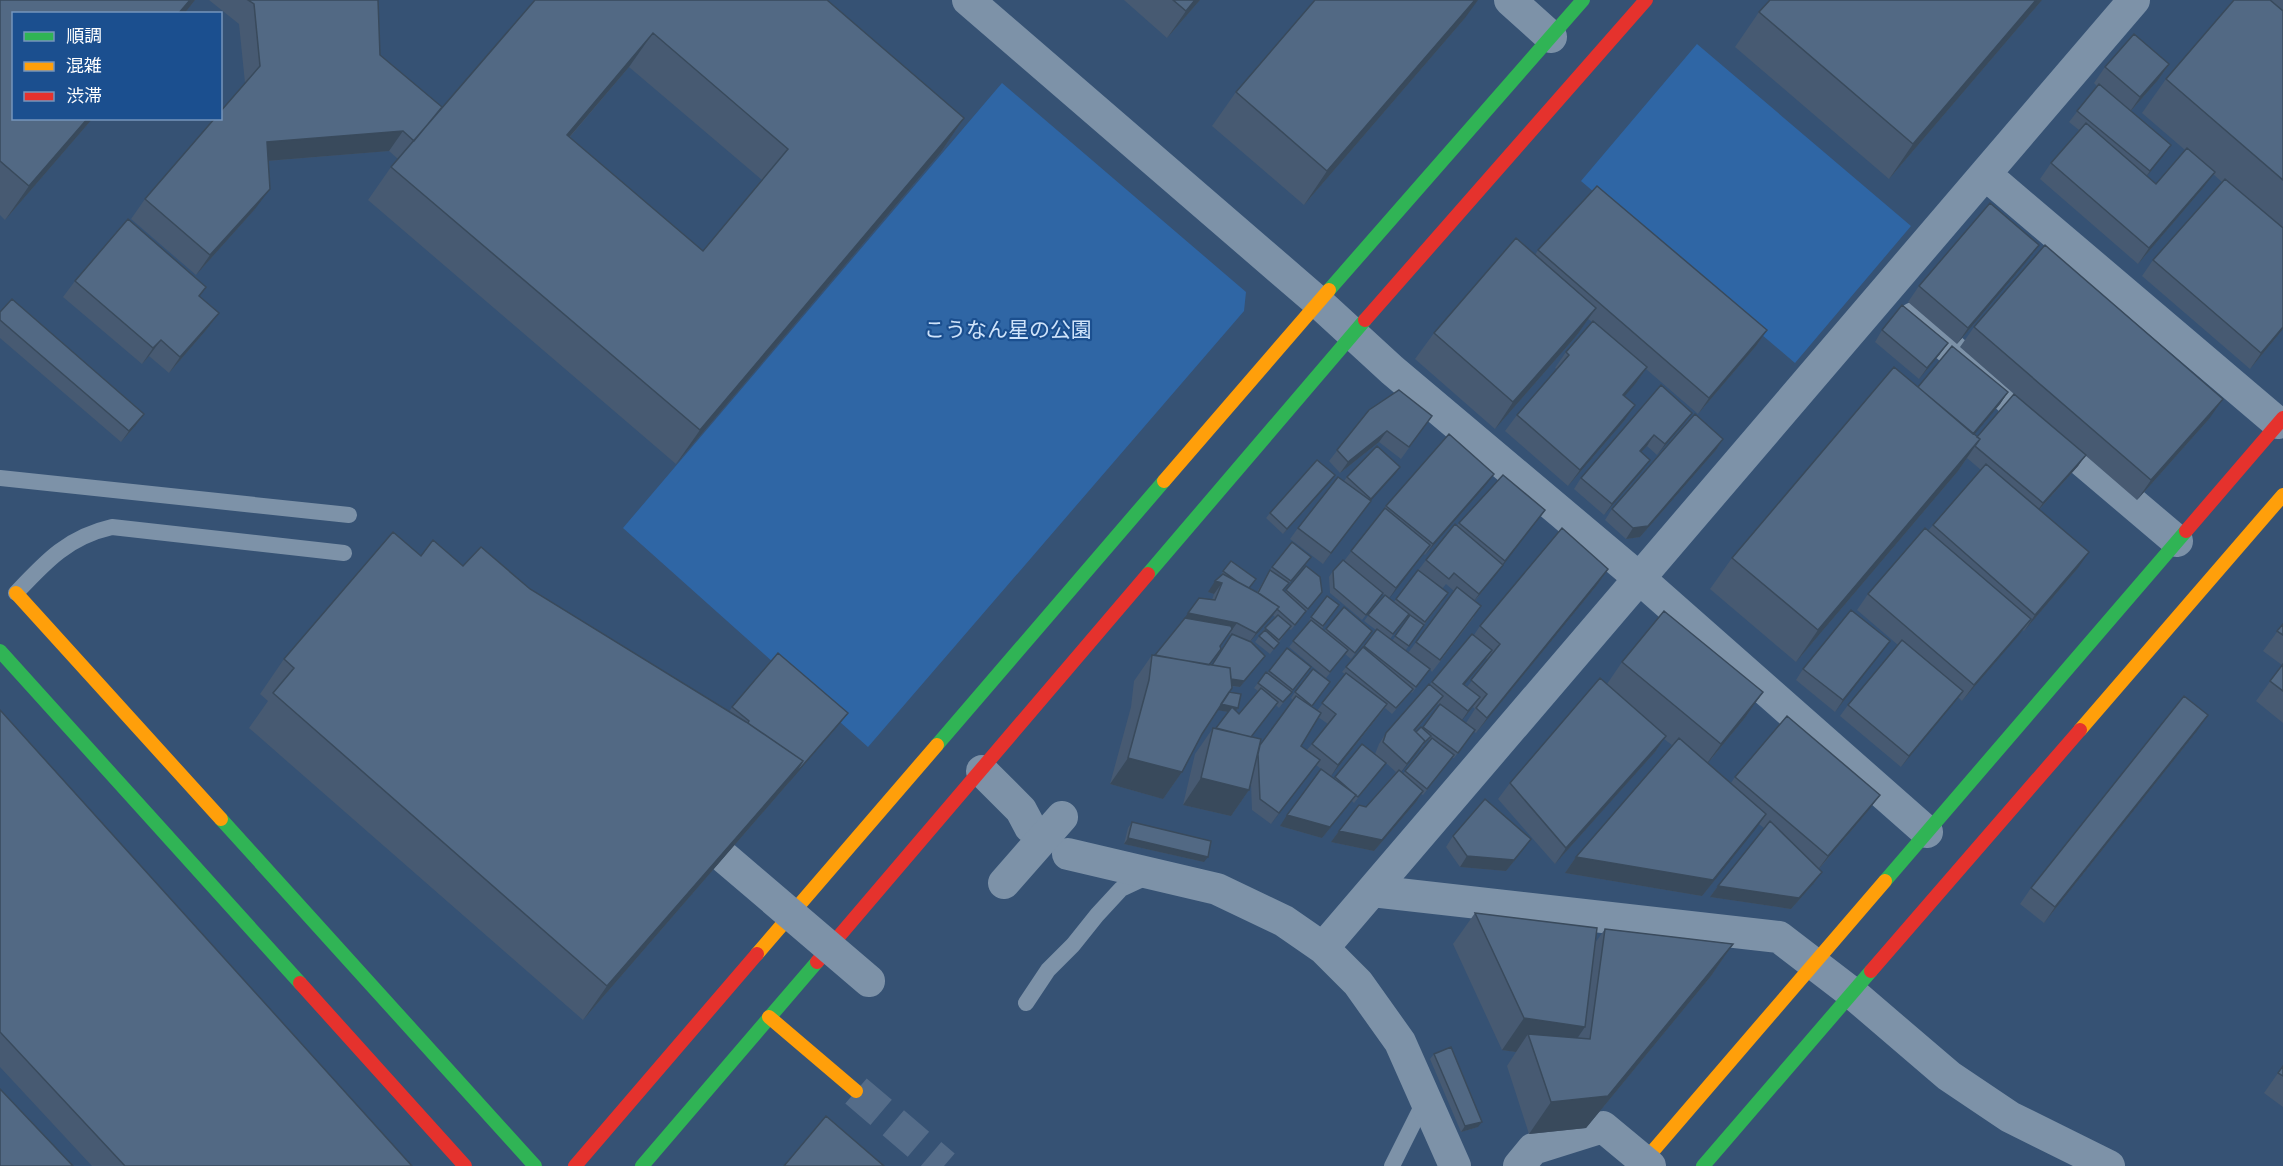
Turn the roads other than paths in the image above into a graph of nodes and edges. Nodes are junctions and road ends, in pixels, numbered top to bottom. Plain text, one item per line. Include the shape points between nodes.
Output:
1 (968, 0) edge
2 (1510, 0) edge
3 (1583, 0) edge
4 (1646, 0) edge
5 (2134, 0) edge
6 (1551, 37) junction
7 (1985, 174) junction
8 (1883, 292) junction
9 (1318, 302) junction
10 (1352, 335) junction
11 (2281, 421) edge
12 (0, 478) edge
13 (2283, 495) edge
14 (349, 515) dead end
15 (2177, 541) junction
16 (344, 553) dead end
17 (1639, 578) junction
18 (16, 593) joint
19 (0, 651) edge
20 (982, 771) junction
21 (1062, 817) dead end
22 (1030, 827) dead end
23 (1927, 832) junction
24 (1068, 854) dead end
25 (724, 858) edge
26 (1152, 874) junction
27 (1004, 883) dead end
28 (1372, 891) junction
29 (1323, 948) junction
30 (1815, 963) junction
31 (869, 981) dead end
32 (1852, 993) junction
33 (1026, 1003) dead end
34 (770, 1017) junction
35 (856, 1091) tunnel mouth
36 (1425, 1100) junction
37 (465, 1166) edge
38 (535, 1166) edge
39 (576, 1166) edge
40 (642, 1166) edge
41 (1392, 1166) edge
42 (1455, 1166) edge
43 (1519, 1166) edge
44 (1640, 1166) edge
45 (1650, 1166) edge
46 (1703, 1166) edge
47 (2109, 1166) edge

1 - 9 street
2 - 6 street
3 - 6 street
4 - 10 street
5 - 7 street
6 - 9 street
7 - 8 street
7 - 11 street
8 - 15 street
8 - 17 street
9 - 10 street
9 - 39 street
10 - 17 street
10 - 20 street
11 - 15 street
12 - 14 lane
13 - 32 street
15 - 23 street
16 - 18 lane via 112,527 69,543
17 - 23 street
17 - 28 street
18 - 38 street
19 - 37 street
20 - 22 street via 1021,810
20 - 34 street
21 - 27 street, bridge
23 - 30 street
24 - 26 street
25 - 31 street, bridge
26 - 29 street via 1217,889 1284,921
26 - 33 lane via 1121,890 1048,970
28 - 29 street
28 - 30 street via 1779,937
29 - 36 street via 1358,983 1400,1042
30 - 32 street
30 - 44 street
32 - 46 street
32 - 47 street via 1949,1076 1984,1100
34 - 35 street
34 - 40 street
36 - 41 lane
36 - 42 street
43 - 45 street, bridge via 1533,1149 1603,1127

